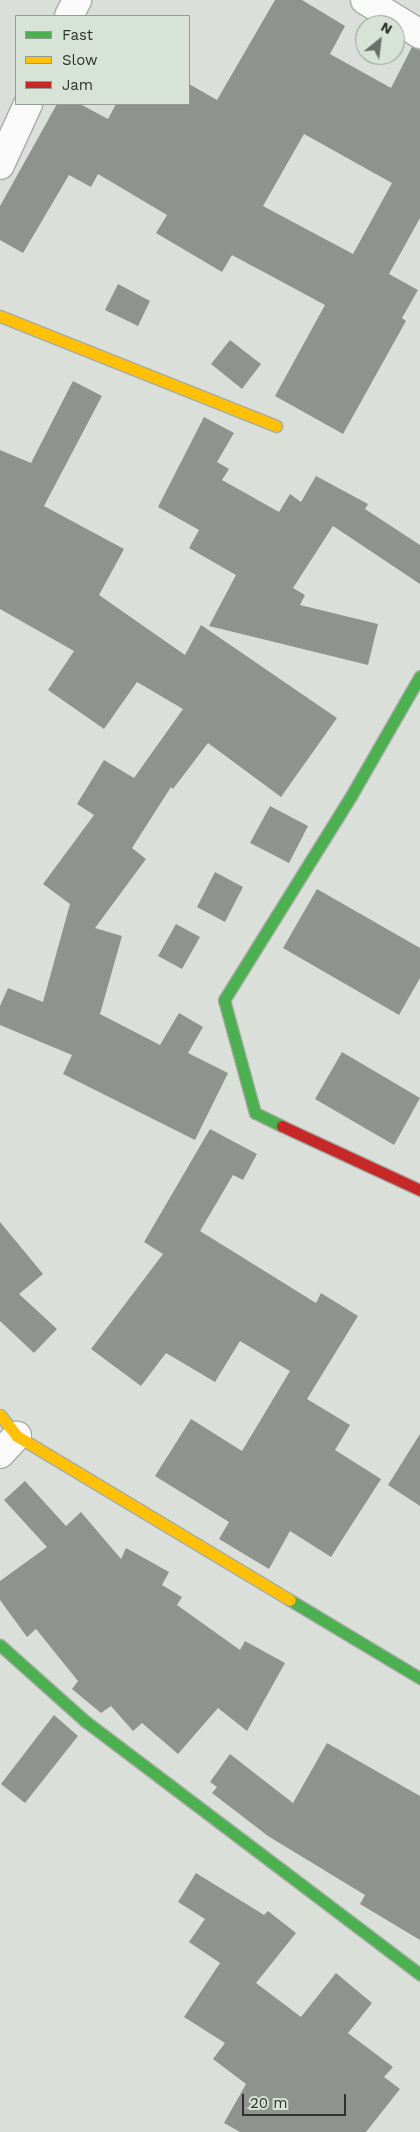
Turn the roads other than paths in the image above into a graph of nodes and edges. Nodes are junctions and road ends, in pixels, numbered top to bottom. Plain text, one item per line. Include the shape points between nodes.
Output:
1 (77, 0) edge
2 (365, 0) edge
3 (70, 15) edge
4 (420, 34) edge
5 (28, 105) edge
6 (0, 165) edge
7 (0, 316) edge
8 (276, 426) dead end
9 (420, 676) edge
10 (420, 1190) edge
11 (0, 1415) edge
12 (8, 1445) edge
13 (0, 1645) edge
14 (420, 1678) edge
15 (420, 1974) edge

1 - 3 street
2 - 4 street
5 - 6 street
7 - 8 street
9 - 10 street via 351,796 224,1000 255,1113
11 - 12 street
12 - 14 street
13 - 15 street via 85,1721

